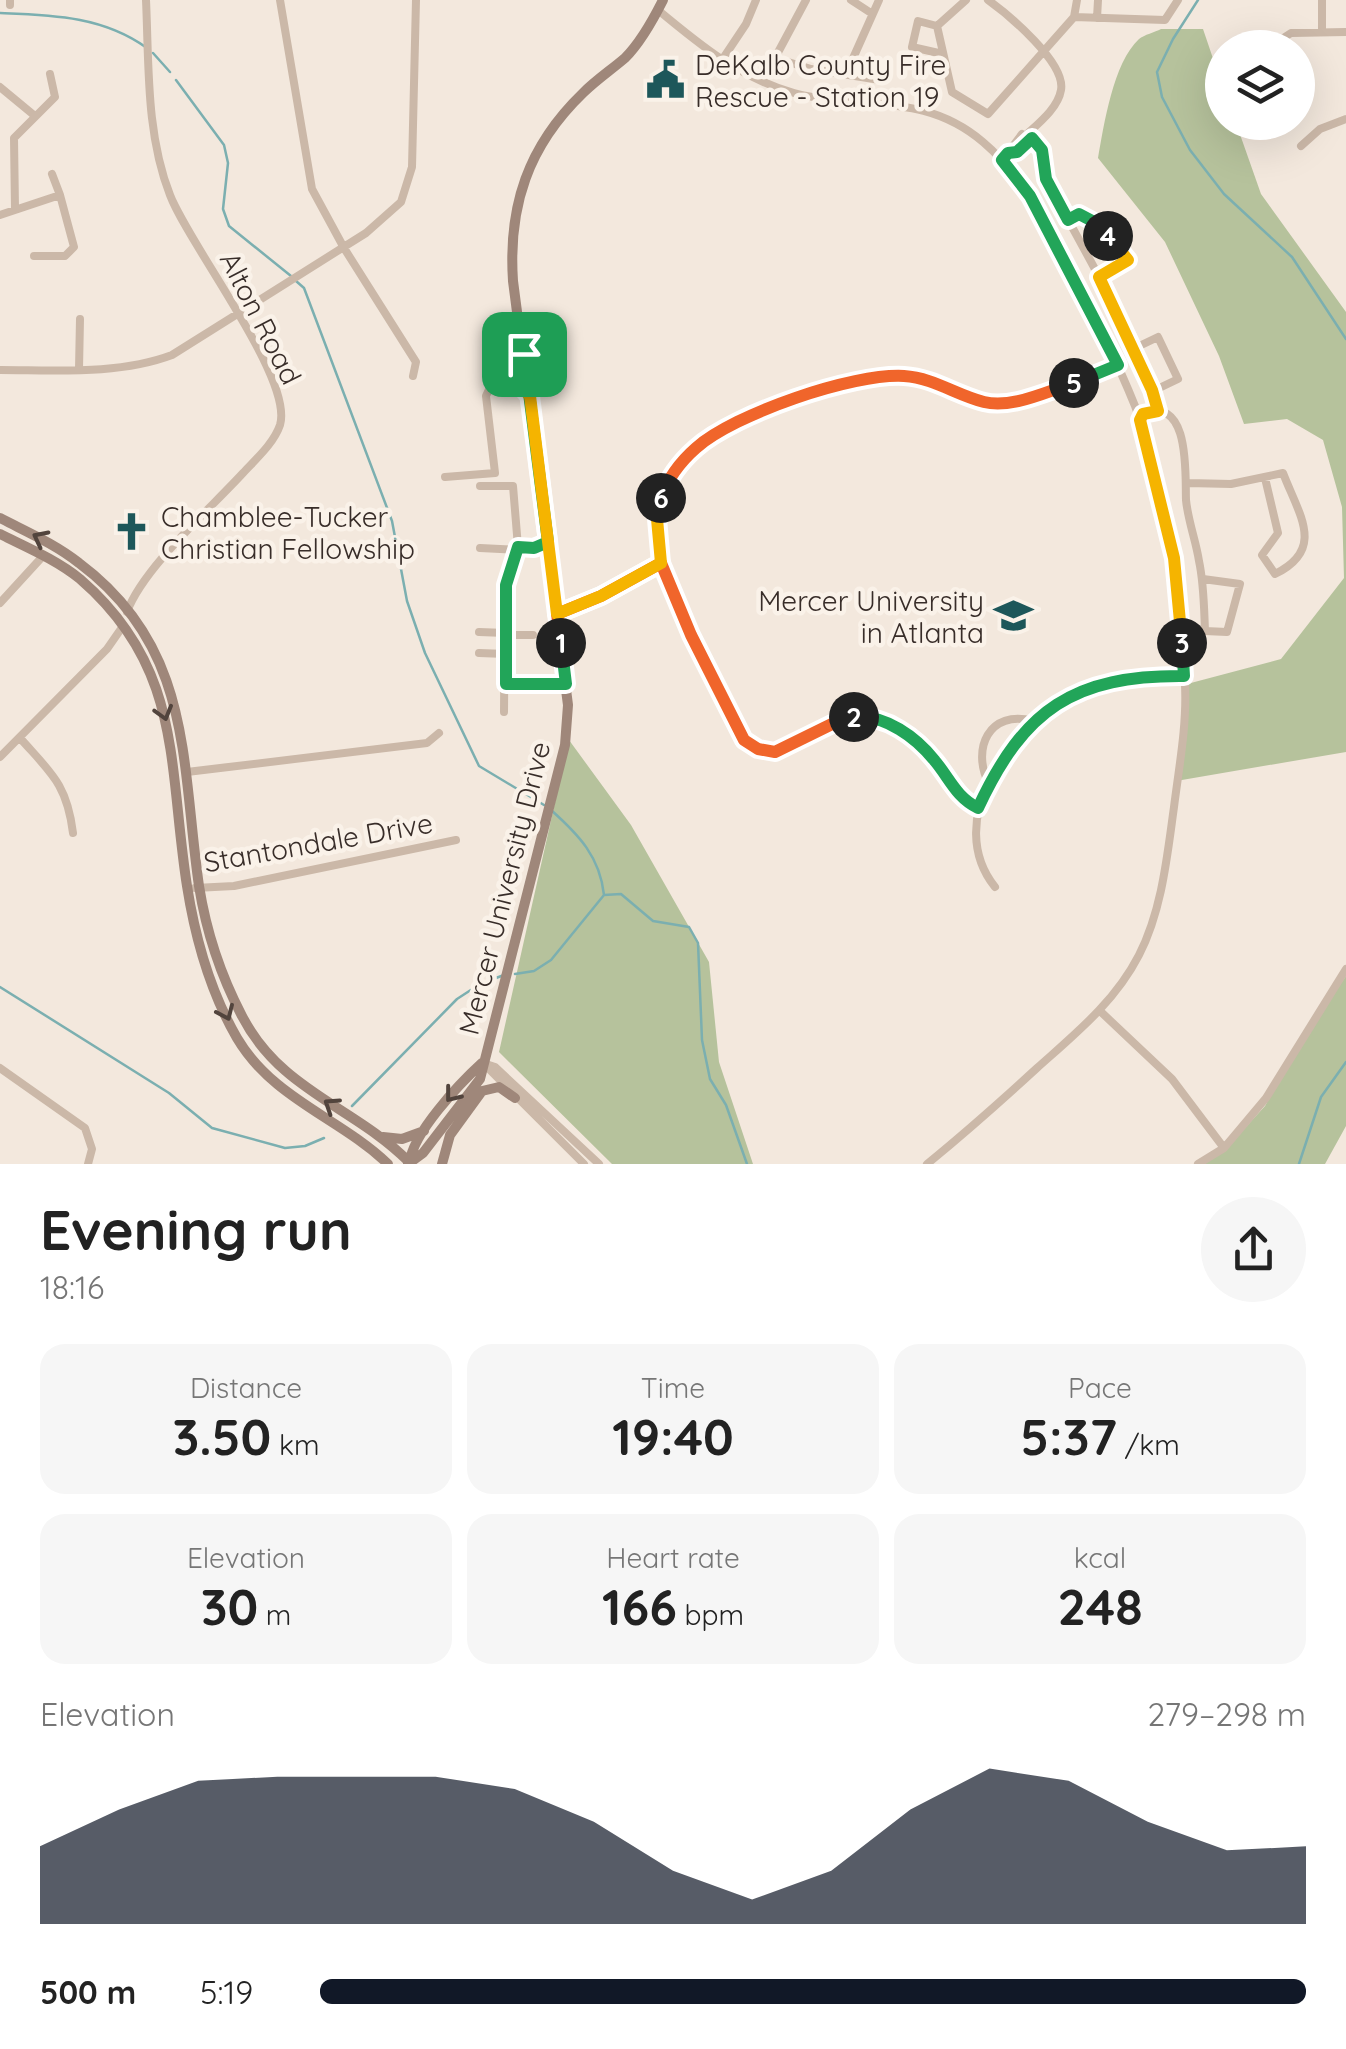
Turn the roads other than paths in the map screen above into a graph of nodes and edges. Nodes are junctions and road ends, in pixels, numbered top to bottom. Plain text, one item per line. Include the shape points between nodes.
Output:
1 (146, 0) edge
2 (280, 0) edge
3 (416, 0) edge
4 (756, 0) edge
5 (806, 0) edge
6 (851, 0) edge
7 (879, 0) edge
8 (966, 0) edge
9 (988, 0) edge
10 (1078, 0) edge
11 (1098, 0) edge
12 (1178, 0) edge
13 (1322, 0) edge
14 (661, 5) edge
15 (871, 13) junction
16 (1074, 17) junction
17 (1097, 18) junction
18 (938, 26) junction
19 (1315, 32) edge
20 (1322, 32) junction
21 (1346, 32) edge
22 (1044, 52) junction
23 (943, 54) junction
24 (722, 60) junction
25 (50, 74) dead end
26 (846, 74) junction
27 (880, 80) dead end
28 (0, 87) edge
29 (36, 116) junction
30 (1346, 119) edge
31 (1029, 136) junction
32 (1301, 146) dead end
33 (1008, 155) junction
34 (52, 174) dead end
35 (60, 194) junction
36 (15, 209) junction
37 (0, 215) edge
38 (1068, 220) junction
39 (344, 248) junction
40 (34, 256) dead end
41 (1099, 277) junction
42 (238, 316) junction
43 (80, 319) dead end
44 (1133, 349) junction
45 (524, 354) junction
46 (1118, 365) junction
47 (79, 369) junction
48 (0, 370) edge
49 (413, 376) dead end
50 (512, 380) junction
51 (1152, 390) junction
52 (530, 396) junction
53 (1158, 411) junction
54 (1140, 420) junction
55 (445, 477) dead end
56 (1265, 478) junction
57 (1188, 484) junction
58 (480, 486) dead end
59 (0, 518) edge
60 (0, 534) edge
61 (543, 543) junction
62 (518, 547) junction
63 (480, 548) dead end
64 (43, 556) junction
65 (661, 563) junction
66 (1202, 580) junction
67 (0, 603) edge
68 (128, 611) junction
69 (557, 614) junction
70 (123, 625) junction
71 (479, 632) dead end
72 (506, 634) junction
73 (533, 634) dead end
74 (479, 654) dead end
75 (506, 654) junction
76 (1184, 676) junction
77 (506, 684) junction
78 (566, 684) junction
79 (504, 712) dead end
80 (1033, 721) junction
81 (439, 733) dead end
82 (20, 738) junction
83 (0, 757) edge
84 (187, 772) junction
85 (989, 784) junction
86 (978, 808) junction
87 (72, 834) dead end
88 (456, 840) dead end
89 (187, 887) junction
90 (995, 887) dead end
91 (200, 888) junction
92 (1346, 969) edge
93 (1100, 1011) junction
94 (482, 1063) junction
95 (0, 1068) edge
96 (515, 1098) junction
97 (425, 1131) junction
98 (379, 1136) junction
99 (1224, 1148) junction
100 (409, 1163) edge
101 (88, 1164) edge
102 (388, 1164) edge
103 (442, 1164) edge
104 (584, 1164) edge
105 (600, 1164) edge
106 (927, 1164) edge
107 (1198, 1164) edge

1 - 42 street, Alton Road via 152,118 170,196
2 - 39 street via 306,168
3 - 39 street via 407,189 389,215
4 - 24 street
5 - 26 street via 775,58
6 - 15 street
7 - 15 street
8 - 18 street
9 - 22 street
10 - 16 street
11 - 17 street
12 - 17 street via 1165,20
13 - 20 street
14 - 24 street
14 - 45 main road, Mercer University Drive via 632,50 562,116 529,167 511,248
15 - 26 street
16 - 17 street
16 - 22 street
18 - 23 street
18 - 23 street via 918,21 912,47
19 - 20 street
20 - 21 street
22 - 23 street via 988,114 952,92
22 - 31 street via 1062,90
24 - 33 street via 793,92 938,114
25 - 29 street via 55,96
26 - 27 street
28 - 29 street
29 - 36 street via 14,138
30 - 32 street via 1320,128
31 - 33 street
31 - 38 street via 1042,150 1046,179
33 - 46 street
34 - 35 street
35 - 36 street
35 - 40 street via 74,247 64,256
36 - 37 street
38 - 41 street
38 - 41 street via 1079,214 1098,224 1128,260
39 - 42 street
39 - 49 street via 416,362
41 - 44 street
42 - 47 street via 157,361
42 - 68 street, Alton Road via 273,378 280,424 154,571
43 - 47 street
44 - 51 street
44 - 51 street via 1158,336 1178,379
45 - 50 street
45 - 52 main road, Mercer University Drive
46 - 54 street
46 - 65 street via 1005,403 892,376 810,392 767,410 699,445 675,471 657,519
47 - 48 street
50 - 52 street
50 - 55 street via 495,383 486,396 494,473
51 - 53 street
52 - 61 main road, Mercer University Drive
53 - 54 street
53 - 57 street via 1177,426
54 - 76 street via 1174,558
56 - 56 street via 1283,474 1306,534 1303,554 1275,574 1262,555 1278,533
56 - 57 street
57 - 66 street
58 - 62 street via 513,486
68 -> 59 main road via 82,564
60 - 64 main road
61 - 62 street
61 - 69 main road, Mercer University Drive
62 - 63 street
62 - 72 street via 506,585
64 - 67 street
64 - 70 main road via 77,576
65 - 69 street
65 - 86 street via 750,745 775,752 848,717 876,718 910,736 956,792
66 - 66 street via 1205,631 1227,632 1240,584
68 - 70 street, Alton Road
68 - 84 main road via 171,689
69 - 78 main road, Mercer University Drive
70 - 82 street, Alton Road via 108,649
70 -> 89 main road via 153,677 167,721
71 - 72 street
72 - 73 street
72 - 75 street
74 - 75 street
75 - 77 street
76 - 80 street via 1111,681 1070,696
76 - 93 street via 1177,784 1156,913 1133,966
77 - 78 street
77 - 79 street
78 - 94 main road, Mercer University Drive via 566,746
80 - 85 street
80 - 85 street via 997,724 986,737 980,758
81 - 84 street via 428,743
82 - 83 street, Alton Road
82 - 87 street via 60,784
84 - 91 main road
85 - 86 street
86 - 90 street via 977,850
88 - 91 street, Stantondale Drive
89 - 91 street, Stantondale Drive
89 -> 102 main road via 200,946 247,1052 277,1085
98 -> 91 main road via 288,1076 259,1044 224,978
92 - 99 street via 1266,1098
93 - 99 street via 1172,1078
93 - 106 street
94 - 96 street
94 -> 97 main road, Mercer University Drive
94 - 100 main road, Mercer University Drive via 469,1096
94 - 105 street via 495,1067
95 - 101 street via 85,1128 92,1149
96 - 103 main road via 498,1087 482,1091 450,1134
96 - 104 street
97 - 98 main road via 402,1139
97 - 100 main road, Mercer University Drive
98 - 100 main road
99 - 107 street

